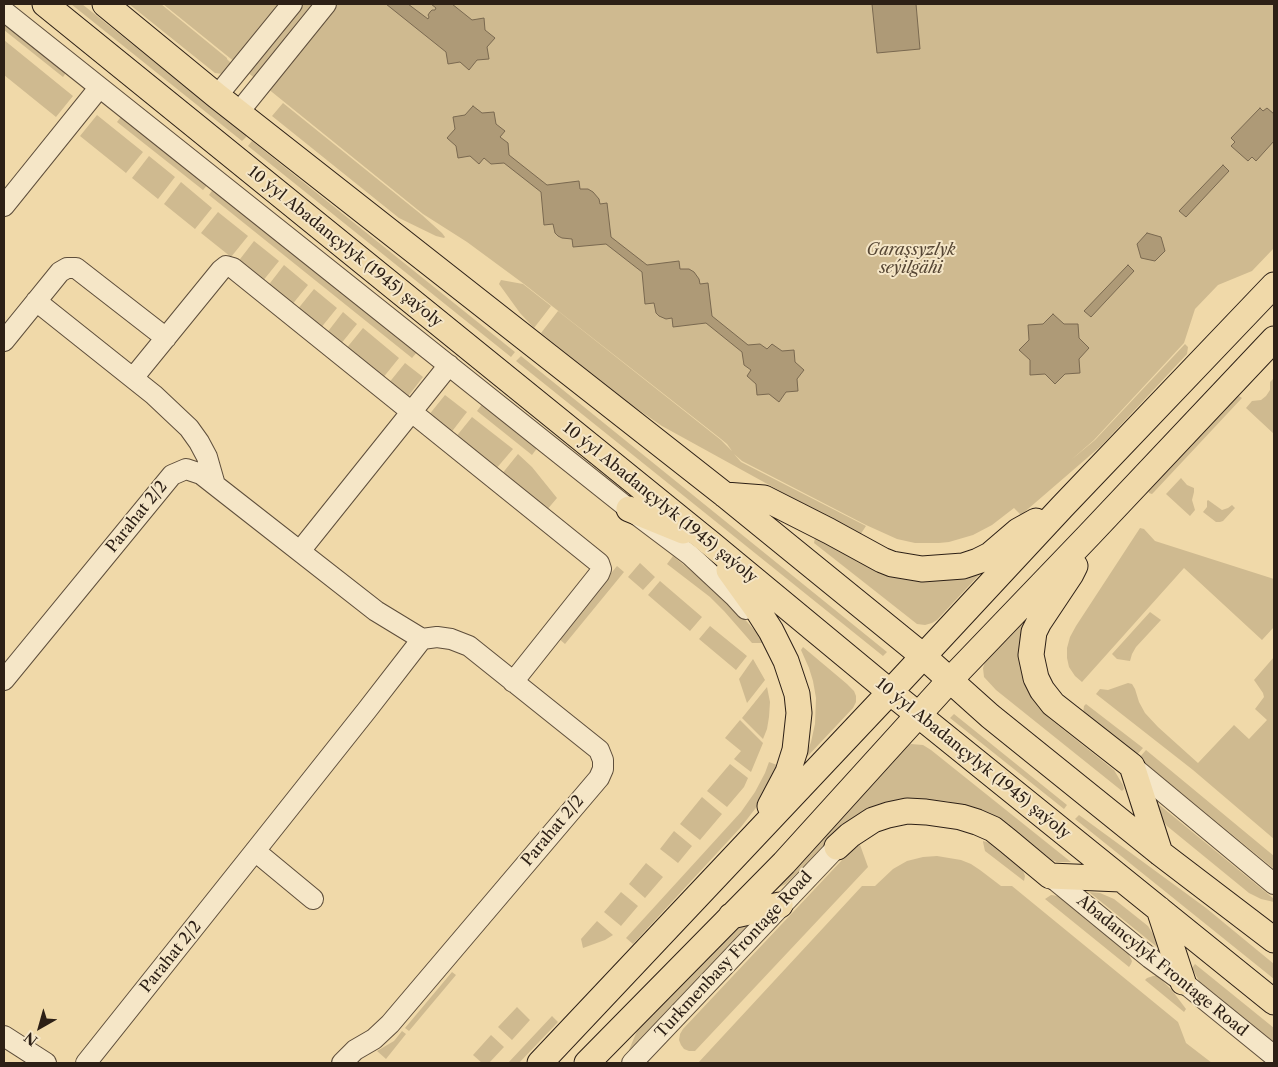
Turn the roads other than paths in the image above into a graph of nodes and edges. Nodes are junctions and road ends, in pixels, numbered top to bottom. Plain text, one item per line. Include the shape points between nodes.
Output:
1 (44, 4) edge
2 (105, 4) edge
3 (292, 4) edge
4 (326, 4) edge
5 (4, 11) edge
6 (99, 88) junction
7 (217, 96) junction
8 (238, 113) junction
9 (4, 206) edge
10 (1274, 284) edge
11 (36, 301) junction
12 (166, 338) junction
13 (1274, 339) edge
14 (4, 341) edge
15 (449, 365) junction
16 (133, 378) junction
17 (412, 412) junction
18 (215, 485) junction
19 (725, 495) junction
20 (1062, 507) junction
21 (629, 508) junction
22 (1090, 534) junction
23 (710, 543) junction
24 (300, 550) junction
25 (422, 638) junction
26 (781, 650) junction
27 (922, 656) junction
28 (4, 680) edge
29 (950, 680) junction
30 (513, 682) junction
31 (890, 692) junction
32 (919, 715) junction
33 (1132, 766) junction
34 (753, 836) junction
35 (837, 847) joint
36 (255, 851) junction
37 (1160, 853) junction
38 (1050, 876) junction
39 (1121, 879) junction
40 (1274, 884) edge
41 (313, 899) dead end
42 (780, 905) junction
43 (1158, 909) junction
44 (731, 916) junction
45 (1274, 938) edge
46 (1183, 982) junction
47 (1274, 1002) edge
48 (621, 1029) junction
49 (4, 1036) edge
50 (1274, 1056) edge
51 (46, 1063) edge
52 (86, 1063) edge
53 (342, 1063) edge
54 (540, 1063) edge
55 (587, 1063) edge
56 (612, 1063) edge
57 (632, 1063) edge

1 - 23 main road, 10 ýyl Abadançylyk (1945) şaýoly
2 - 7 main road
3 - 7 street
4 - 8 street
5 - 6 street, 10 ýyl Abadançylyk (1945) şaýoly
6 - 9 street
6 - 15 street, 10 ýyl Abadançylyk (1945) şaýoly
7 - 8 main road
8 - 19 main road
10 - 20 main road
11 - 12 street via 60,272 76,268
11 - 14 street
11 - 16 street
12 - 16 street
12 - 17 street via 221,270 226,266 233,268
13 - 22 main road
15 - 17 street
15 - 21 street, 10 ýyl Abadançylyk (1945) şaýoly
16 - 18 street via 189,428 200,442
17 - 24 street
17 - 30 street via 600,563 599,574
18 - 24 street, Parahat 2/2
18 - 28 street, Parahat 2/2 via 201,474 186,469 172,474
19 - 20 main road via 764,498 882,560 922,569 963,566 978,561 1018,531
19 - 27 main road
20 - 27 main road
21 - 23 main road
21 - 26 street, 10 ýyl Abadançylyk (1945) şaýoly via 697,561 735,597
22 - 29 main road
22 - 33 main road via 1034,632 1033,666 1042,690 1053,704
23 - 26 main road via 757,609
23 - 31 main road, 10 ýyl Abadançylyk (1945) şaýoly
24 - 25 street, Parahat 2/2 via 376,611
25 - 30 street, Parahat 2/2 via 451,639 469,646
25 - 36 street, Parahat 2/2
26 - 34 main road via 797,694 799,713 795,750 788,772
27 - 29 main road
27 - 31 main road
29 - 32 main road
29 - 37 main road
30 - 53 street, Parahat 2/2 via 599,750 604,769 390,1024
31 - 32 main road, 10 ýyl Abadançylyk (1945) şaýoly
31 - 34 main road
32 - 39 main road, 10 ýyl Abadançylyk (1945) şaýoly
32 - 44 main road via 784,863
33 - 37 main road
33 - 40 street
34 - 54 main road
35 - 38 main road via 873,820 888,815 906,811 945,814 993,829
35 - 42 street, Turkmenbasy Frontage Road
36 - 41 street
36 - 52 street, Parahat 2/2
37 - 45 main road
38 - 39 main road
38 - 46 street, Abadancylyk Frontage Road
39 - 43 main road, 10 ýyl Abadançylyk (1945) şaýoly
42 - 44 main road
42 - 57 street, Turkmenbasy Frontage Road
43 - 46 main road
43 - 47 main road, 10 ýyl Abadançylyk (1945) şaýoly
44 - 48 main road
46 - 50 street, Abadancylyk Frontage Road
48 - 55 main road
48 - 56 main road
49 - 51 street

